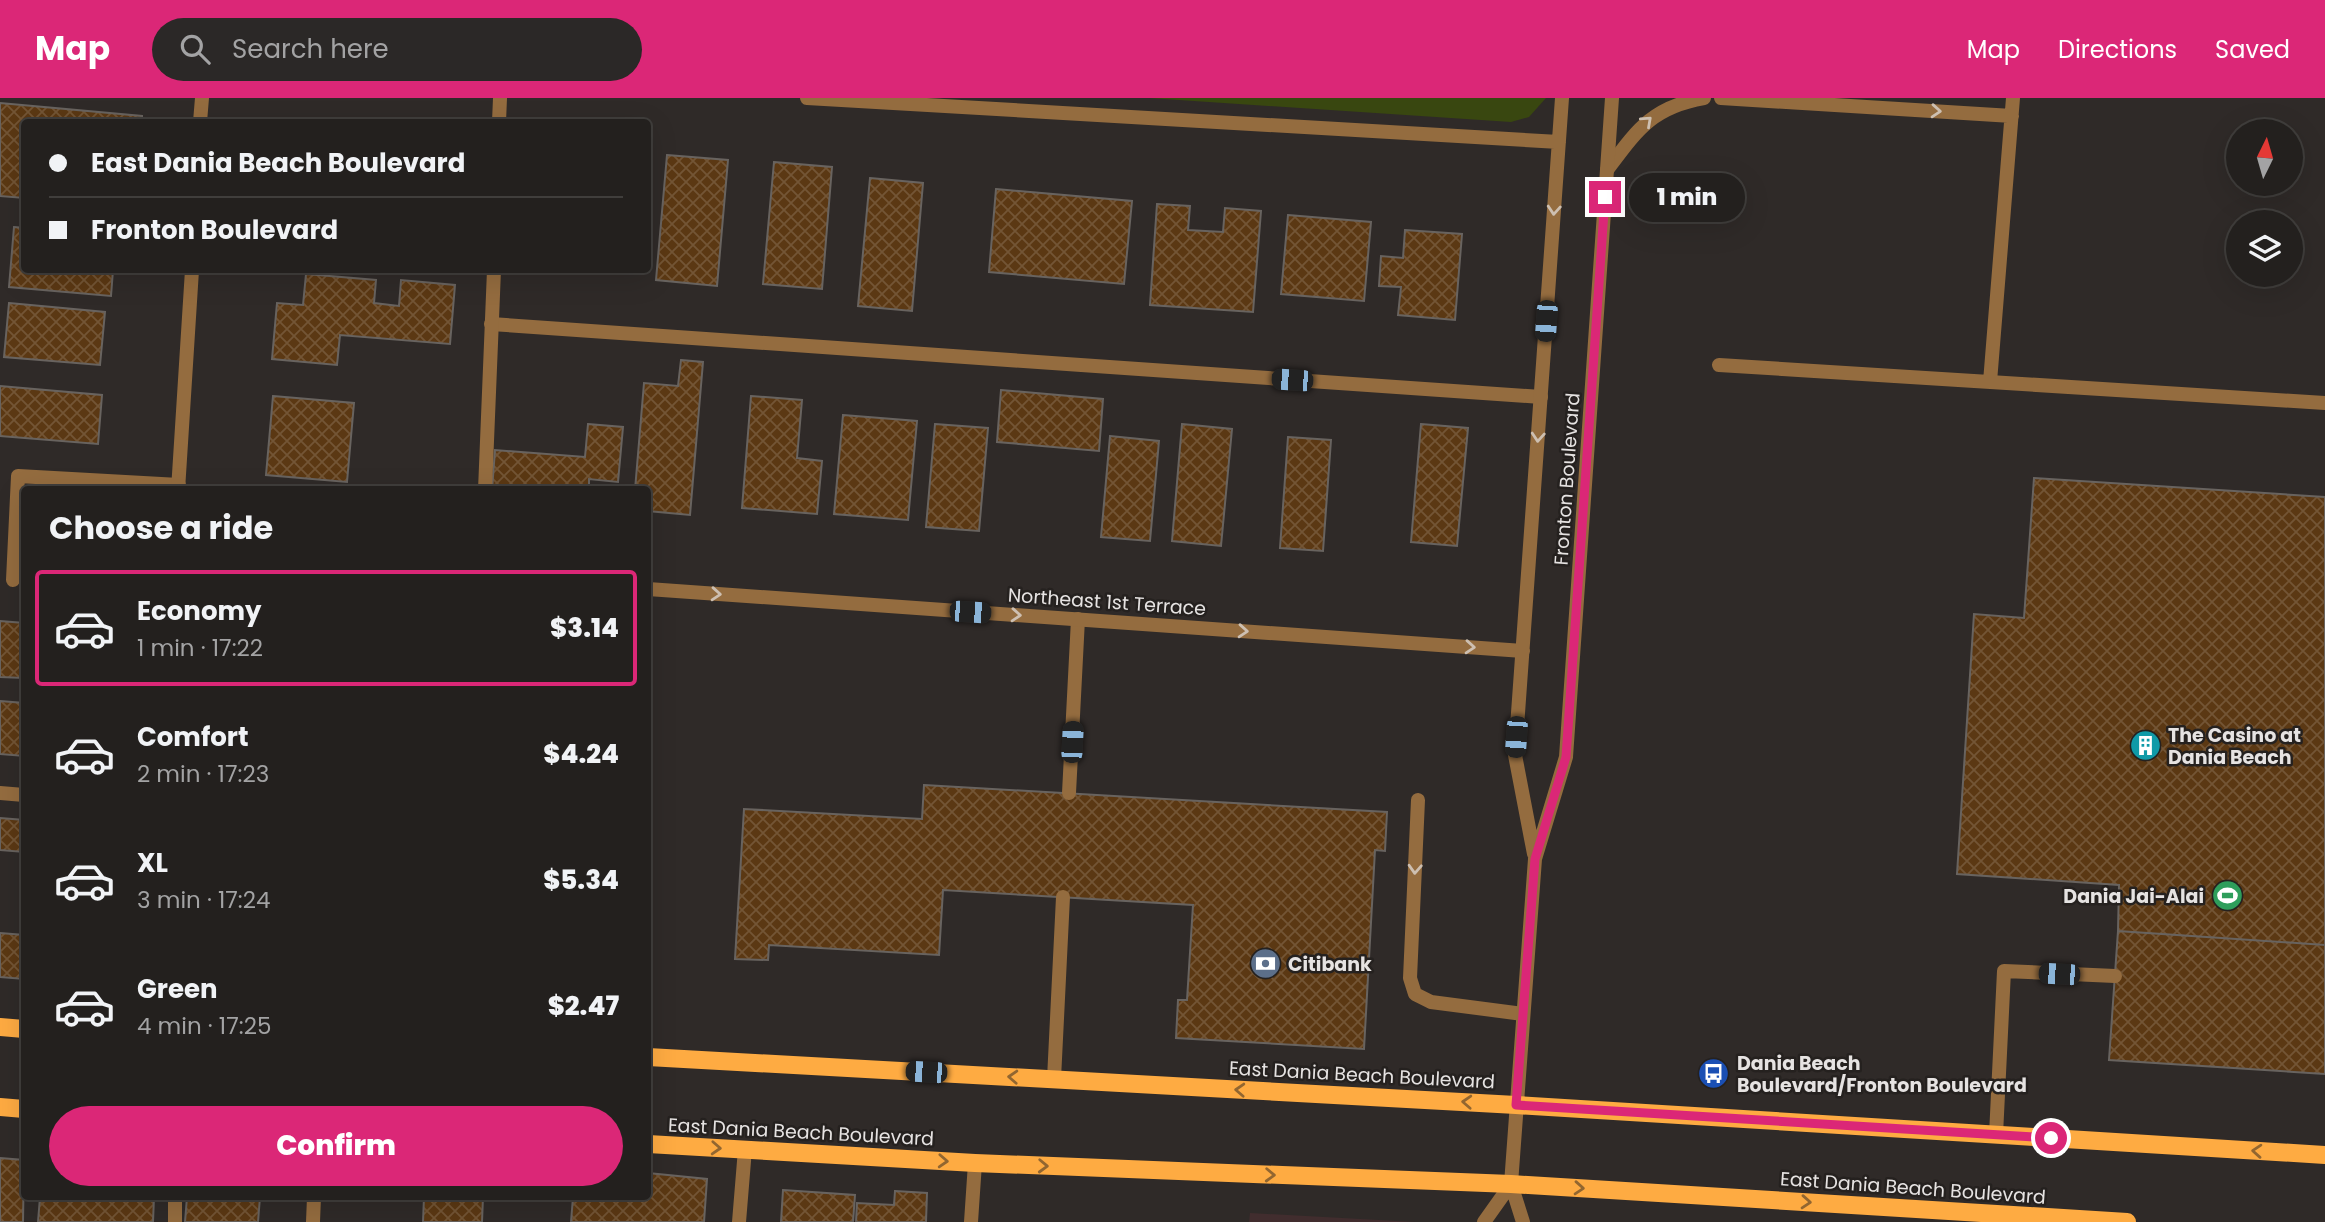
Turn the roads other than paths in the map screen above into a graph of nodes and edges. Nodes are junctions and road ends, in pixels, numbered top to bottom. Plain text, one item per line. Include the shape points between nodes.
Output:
1 (202, 98) edge
2 (500, 98) edge
3 (807, 98) edge
4 (1612, 98) edge
5 (1704, 98) edge
6 (1721, 98) edge
7 (2013, 98) edge
8 (1563, 99) edge
9 (2012, 116) junction
10 (200, 119) edge
11 (499, 119) edge
12 (1559, 142) junction
13 (1607, 170) junction
14 (192, 273) edge
15 (494, 273) edge
16 (491, 324) junction
17 (1719, 365) dead end
18 (1990, 382) junction
19 (1541, 397) junction
20 (2325, 403) edge
21 (151, 486) edge
22 (178, 486) edge
23 (485, 486) edge
24 (13, 580) dead end
25 (651, 589) edge
26 (1078, 619) junction
27 (1523, 651) junction
28 (0, 793) edge
29 (1069, 793) dead end
30 (21, 795) edge
31 (1419, 800) dead end
32 (1535, 859) junction
33 (1063, 897) dead end
34 (2115, 976) dead end
35 (1523, 1014) junction
36 (0, 1027) edge
37 (21, 1029) edge
38 (21, 1030) edge
39 (0, 1034) edge
40 (651, 1056) edge
41 (1054, 1079) junction
42 (1516, 1105) junction
43 (0, 1107) edge
44 (21, 1109) edge
45 (1996, 1135) junction
46 (651, 1144) edge
47 (745, 1149) junction
48 (2325, 1155) edge
49 (975, 1163) junction
50 (1511, 1184) junction
51 (175, 1200) edge
52 (314, 1200) edge
53 (2027, 1219) edge
54 (175, 1222) edge
55 (313, 1222) edge
56 (739, 1222) edge
57 (971, 1222) edge
58 (1484, 1222) edge
59 (1523, 1222) edge
60 (2127, 1222) edge

1 - 10 street
2 - 11 street
3 - 12 street
4 - 13 street, Fronton Boulevard
13 -> 5 street via 1636,131 1658,111
6 -> 9 street
7 - 9 street
8 - 12 street, Fronton Boulevard
9 - 18 street
12 -> 19 street, Fronton Boulevard
13 - 32 street, Fronton Boulevard via 1566,757
14 - 22 street
15 - 16 street
16 - 19 street
16 - 23 street
17 - 18 street
18 - 20 street
19 -> 27 street, Fronton Boulevard
21 - 24 street via 18,476
25 -> 26 street, Northeast 1st Terrace
26 -> 27 street, Northeast 1st Terrace
26 - 29 street
27 - 32 street, Fronton Boulevard via 1515,755
28 - 30 street
31 -> 35 street via 1410,978 1415,994 1431,1002
32 - 35 street, Fronton Boulevard
33 - 41 street
34 - 45 street via 2004,971
35 - 42 street, Fronton Boulevard
36 - 37 main road
38 - 39 main road
41 -> 40 main road, East Dania Beach Boulevard
42 -> 41 main road, East Dania Beach Boulevard
42 - 45 main road, East Dania Beach Boulevard
42 - 50 street, Fronton Boulevard
43 - 44 main road
48 -> 45 main road, East Dania Beach Boulevard
46 -> 47 main road, East Dania Beach Boulevard
47 -> 49 main road, East Dania Beach Boulevard
47 - 56 street
49 -> 50 main road, East Dania Beach Boulevard
49 - 57 street
50 -> 53 main road, East Dania Beach Boulevard
50 - 58 street
50 - 59 street
51 - 54 street
52 - 55 street
53 - 60 main road, East Dania Beach Boulevard

